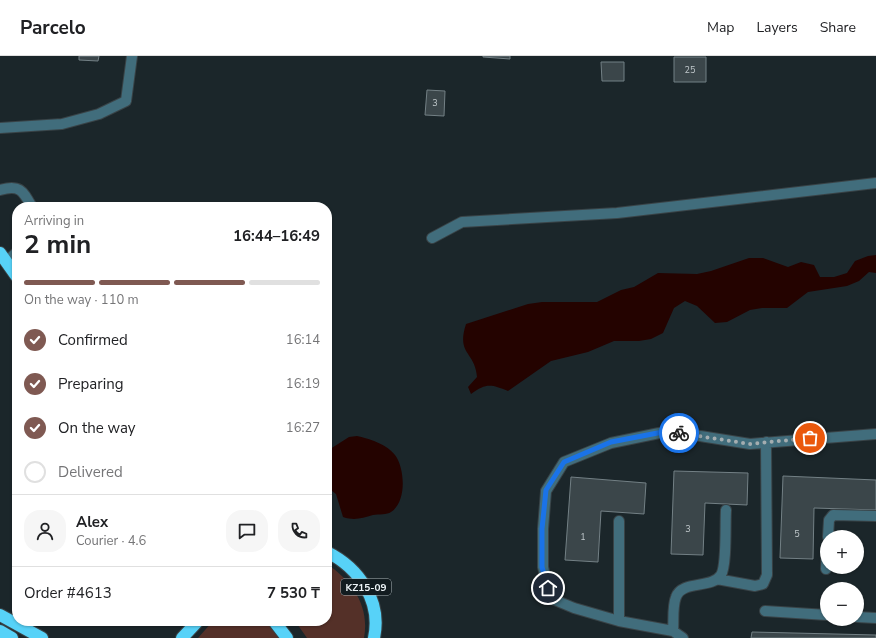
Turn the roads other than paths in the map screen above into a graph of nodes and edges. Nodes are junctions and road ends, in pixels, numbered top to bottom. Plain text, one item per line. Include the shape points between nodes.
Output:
1 (132, 56) edge
2 (0, 128) edge
3 (876, 183) edge
4 (0, 190) edge
5 (29, 202) edge
6 (432, 238) dead end
7 (3, 258) edge
8 (12, 270) edge
9 (876, 434) edge
10 (766, 442) junction
11 (726, 510) dead end
12 (876, 516) edge
13 (619, 522) dead end
14 (828, 530) edge
15 (332, 555) edge
16 (716, 580) junction
17 (765, 611) dead end
18 (0, 615) edge
19 (820, 615) edge
20 (864, 617) edge
21 (876, 618) edge
22 (619, 621) junction
23 (12, 622) edge
24 (20, 626) edge
25 (193, 626) edge
26 (278, 626) edge
27 (0, 631) edge
28 (673, 631) junction
29 (12, 638) edge
30 (42, 638) edge
31 (182, 638) edge
32 (287, 638) edge
33 (374, 638) edge
34 (683, 638) edge

1 - 2 lane via 126,101 100,114 62,124
3 - 6 lane via 617,213 462,222
4 - 5 lane via 19,188
7 - 8 highway
9 - 10 lane
10 - 16 lane via 767,575 764,584 755,586
10 - 22 lane via 750,444 668,431 611,442 564,462 546,490 542,567 550,598
11 - 16 lane via 724,566
12 - 14 lane via 833,515 829,520
13 - 22 lane
15 - 33 highway, KZ15-09 via 353,570 367,589 373,602
16 - 28 lane via 682,590 678,594 675,599
17 - 19 lane
18 - 23 highway
20 - 21 lane
22 - 28 lane
24 - 30 highway
25 - 31 highway
26 - 32 highway
27 - 29 highway
28 - 34 lane

